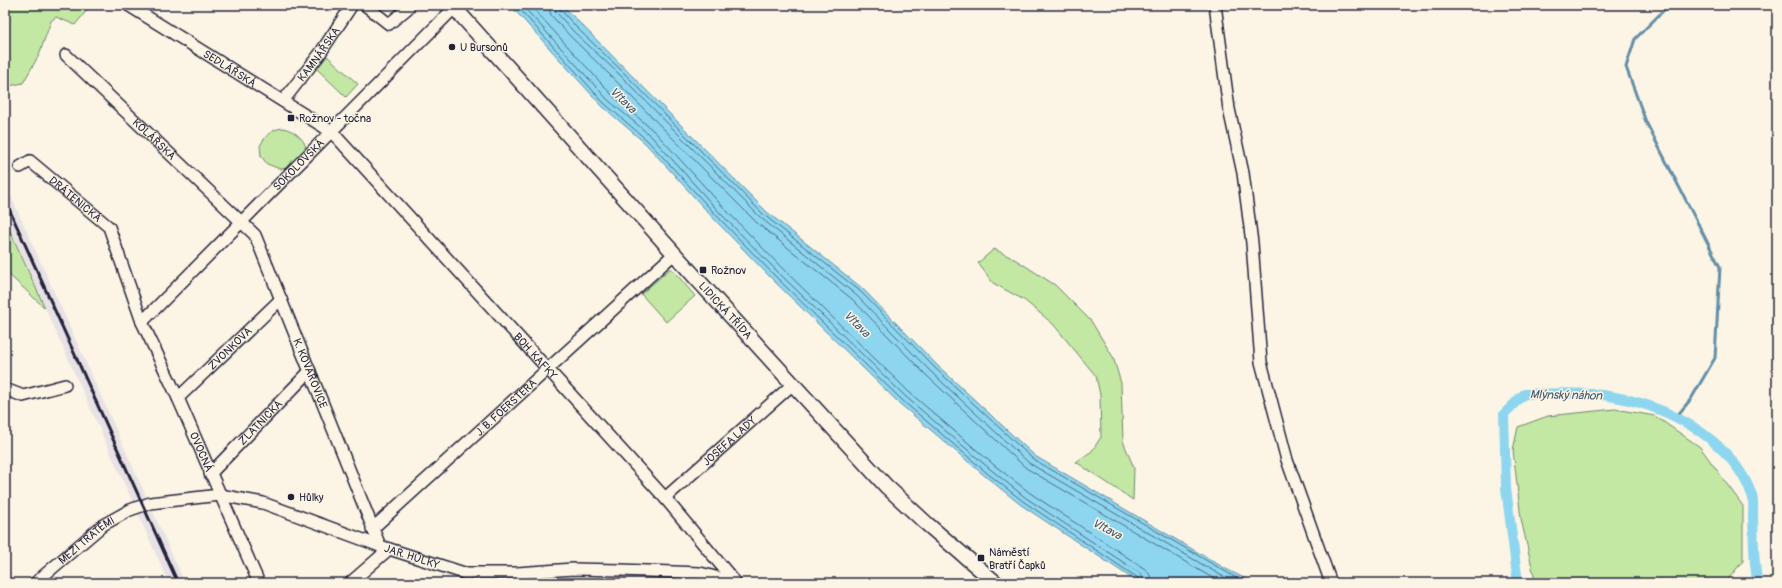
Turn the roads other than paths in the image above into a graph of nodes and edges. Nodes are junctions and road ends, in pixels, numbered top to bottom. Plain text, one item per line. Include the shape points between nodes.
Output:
1 (128, 5) edge
2 (352, 5) edge
3 (365, 5) edge
4 (1215, 5) edge
5 (453, 6) edge
6 (408, 8) dead end
7 (66, 55) dead end
8 (283, 101) junction
9 (332, 132) junction
10 (20, 167) dead end
11 (242, 222) junction
12 (674, 254) junction
13 (281, 299) junction
14 (142, 322) junction
15 (548, 369) junction
16 (310, 371) junction
17 (793, 384) junction
18 (66, 385) dead end
19 (6, 391) edge
20 (178, 398) junction
21 (210, 474) junction
22 (220, 495) junction
23 (664, 498) junction
24 (142, 505) joint
25 (372, 529) junction
26 (385, 547) junction
27 (518, 578) edge
28 (35, 583) edge
29 (260, 583) edge
30 (350, 583) edge
31 (736, 583) edge
32 (996, 583) edge
33 (1331, 583) edge

1 - 8 street, SEDLÁŘSKÁ
2 - 8 street, KAMNÁŘSKÁ via 319,55
3 - 6 street via 389,24
4 - 33 street via 1228,109 1246,196 1261,362 1287,460
5 - 9 street, SOKOLOVSKÁ
5 - 12 street, LIDICKÁ TŘÍDA
7 - 11 street, KOLÁŘSKÁ
8 - 9 street, SEDLÁŘSKÁ
9 - 11 street, SOKOLOVSKÁ
9 - 15 street, BOH. KAFKY
10 - 14 street, DRÁTENICKÁ via 30,161 109,227
11 - 13 street, K. KOVAŘOVICE via 256,235
11 - 14 street, SOKOLOVSKÁ
12 - 15 street, J. B. FOERSTERA
12 - 17 street, LIDICKÁ TŘÍDA
13 - 16 street, K. KOVAŘOVICE
13 - 20 street, ZVONKOVÁ
14 - 20 street, OVOCNÁ
15 - 23 street, BOH. KAFKY
15 - 25 street, J. B. FOERSTERA
16 - 21 street, ZLATNICKÁ
16 - 25 street, K. KOVAŘOVICE
17 - 23 street, JOSEFA LADY
17 - 32 street, LIDICKÁ TŘÍDA via 897,498
18 - 19 street via 23,396
20 - 21 street, OVOCNÁ
21 - 22 street, OVOCNÁ
22 - 24 street, JAR. HŮLKY
22 - 26 street, JAR. HŮLKY via 263,503
22 - 29 street, OVOCNÁ
23 - 31 street, BOH. KAFKY
24 - 28 street, MEZI TRATĚMI via 103,525
25 - 26 street, K. KOVAŘOVICE
26 - 27 street, JAR. HŮLKY via 464,573
26 - 30 street
27 - 31 street, JAR. HŮLKY via 573,569 620,570 700,573

